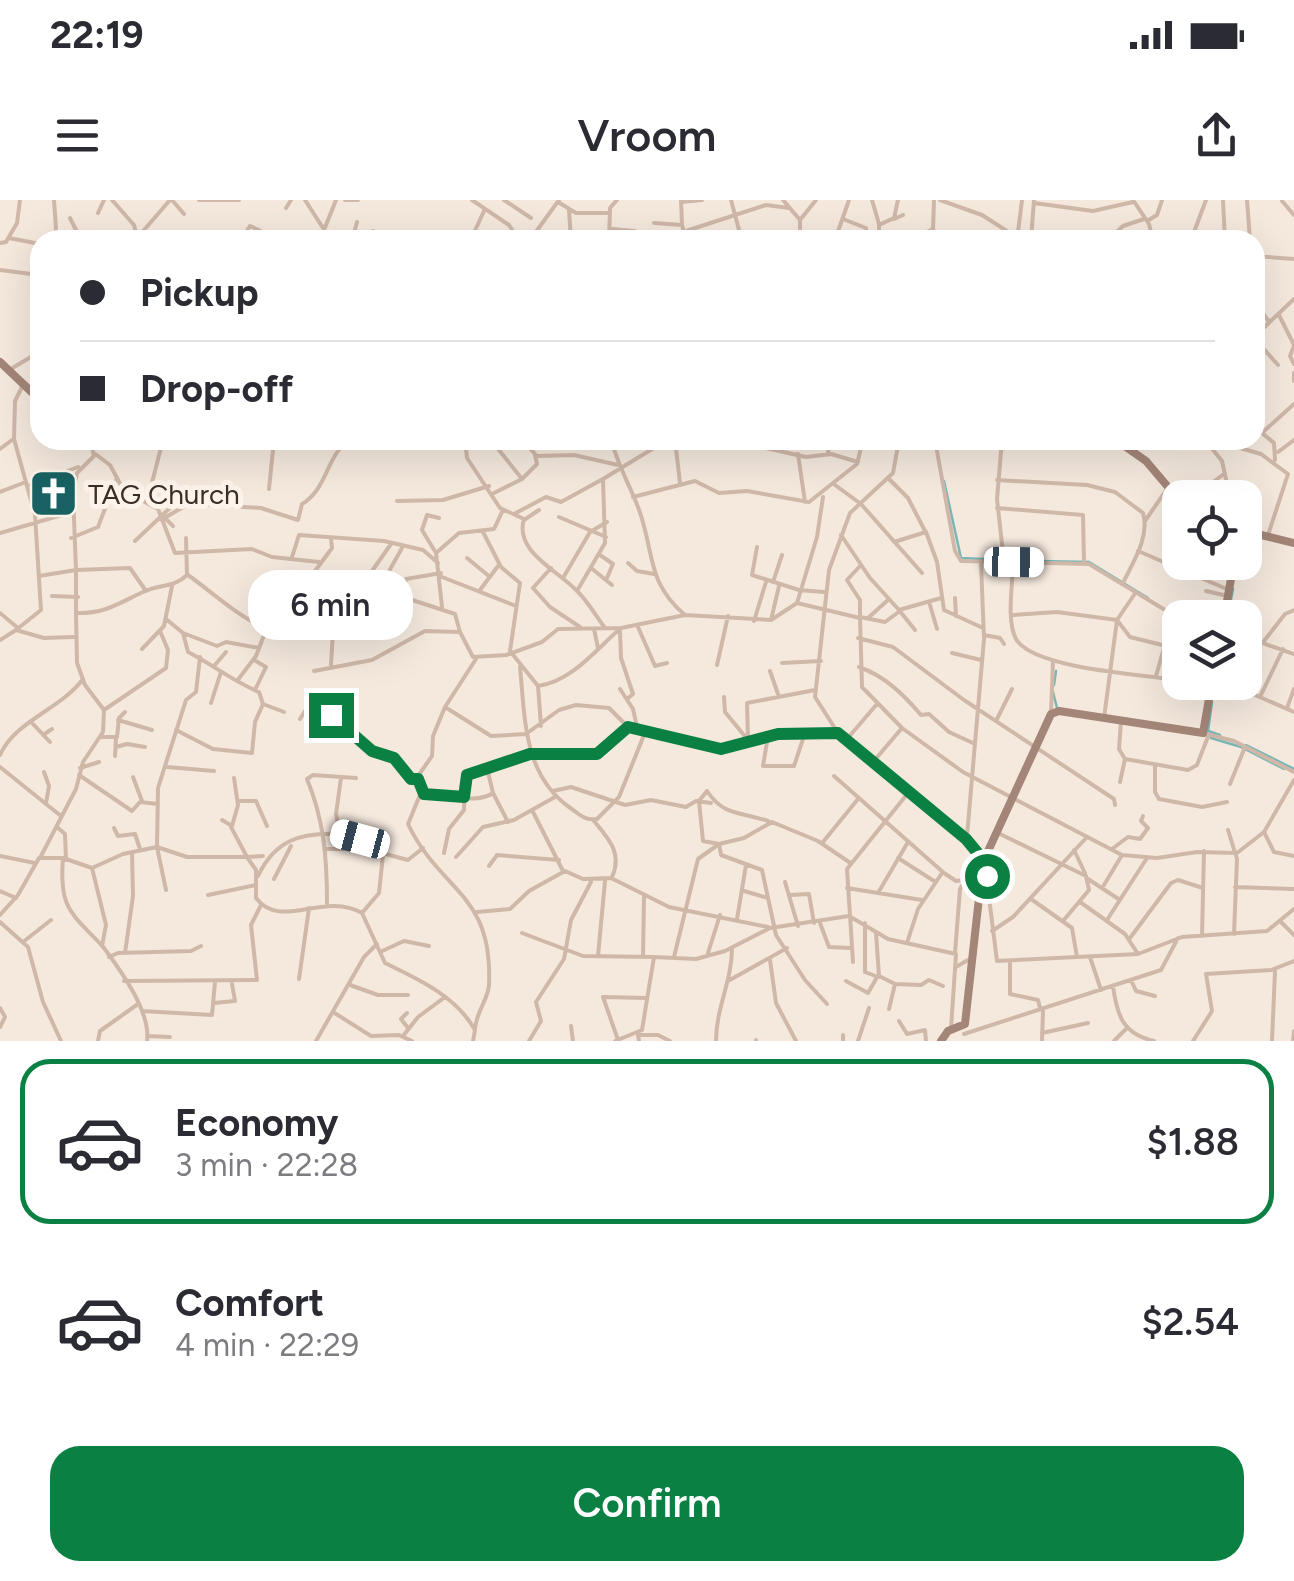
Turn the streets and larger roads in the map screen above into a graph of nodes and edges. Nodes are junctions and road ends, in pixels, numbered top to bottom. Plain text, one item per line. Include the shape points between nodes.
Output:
1 (20, 200) edge
2 (54, 200) edge
3 (104, 200) edge
4 (171, 200) edge
5 (199, 200) edge
6 (239, 200) edge
7 (291, 200) edge
8 (305, 200) edge
9 (336, 200) edge
10 (345, 200) edge
11 (358, 200) edge
12 (472, 200) edge
13 (504, 200) edge
14 (618, 200) edge
15 (702, 200) edge
16 (731, 200) edge
17 (784, 200) edge
18 (816, 200) edge
19 (850, 200) edge
20 (872, 200) edge
21 (898, 200) edge
22 (937, 200) edge
23 (1022, 200) edge
24 (1162, 200) edge
25 (1206, 200) edge
26 (1222, 200) edge
27 (1248, 200) edge
28 (558, 201) edge
29 (681, 201) edge
30 (1133, 201) edge
31 (1282, 201) edge
32 (115, 202) edge
33 (1034, 202) edge
34 (286, 208) dead end
35 (568, 208) junction
36 (788, 208) junction
37 (484, 212) junction
38 (610, 213) junction
39 (98, 214) dead end
40 (184, 214) dead end
41 (1294, 214) edge
42 (903, 215) dead end
43 (70, 218) dead end
44 (532, 218) dead end
45 (735, 218) junction
46 (894, 218) junction
47 (843, 219) junction
48 (800, 220) junction
49 (1146, 220) junction
50 (357, 222) dead end
51 (654, 223) dead end
52 (682, 224) junction
53 (879, 225) junction
54 (323, 228) joint
55 (934, 228) joint
56 (56, 230) edge
57 (76, 230) edge
58 (133, 230) edge
59 (143, 230) edge
60 (355, 230) edge
61 (476, 230) edge
62 (513, 230) edge
63 (537, 230) edge
64 (570, 230) edge
65 (610, 230) edge
66 (685, 230) edge
67 (690, 230) edge
68 (739, 230) dead end
69 (800, 230) edge
70 (838, 230) edge
71 (866, 230) edge
72 (879, 230) edge
73 (930, 230) edge
74 (1004, 230) edge
75 (1018, 230) edge
76 (1032, 230) edge
77 (1119, 230) edge
78 (1150, 230) edge
79 (1195, 230) edge
80 (1224, 230) edge
81 (1250, 230) edge
82 (10, 238) junction
83 (30, 242) edge
84 (0, 243) edge
85 (1265, 257) edge
86 (1294, 258) edge
87 (0, 270) edge
88 (30, 274) edge
89 (1294, 299) edge
90 (1279, 315) junction
91 (1265, 318) edge
92 (1269, 324) junction
93 (1265, 328) edge
94 (1294, 346) edge
95 (1265, 350) edge
96 (30, 357) edge
97 (0, 362) edge
98 (1294, 364) edge
99 (1278, 366) dead end
100 (8, 370) junction
101 (1294, 372) edge
102 (1294, 381) edge
103 (22, 388) junction
104 (30, 393) edge
105 (1294, 404) edge
106 (1265, 430) edge
107 (1265, 434) edge
108 (14, 439) junction
109 (1294, 440) edge
110 (0, 450) edge
111 (160, 450) edge
112 (273, 450) edge
113 (338, 450) edge
114 (466, 450) edge
115 (499, 450) edge
116 (531, 450) edge
117 (614, 450) edge
118 (648, 450) edge
119 (676, 450) edge
120 (779, 450) edge
121 (829, 450) edge
122 (861, 450) edge
123 (897, 450) edge
124 (938, 450) edge
125 (1000, 450) edge
126 (1131, 450) edge
127 (1215, 450) edge
128 (1242, 450) edge
129 (94, 452) joint
130 (1276, 453) junction
131 (798, 454) junction
132 (535, 455) junction
133 (827, 455) junction
134 (1275, 460) junction
135 (858, 462) junction
136 (83, 466) junction
137 (618, 466) junction
138 (1294, 469) edge
139 (1224, 474) junction
140 (1288, 474) junction
141 (117, 479) junction
142 (522, 479) junction
143 (603, 479) junction
144 (890, 479) junction
145 (996, 480) junction
146 (1162, 480) edge
147 (1216, 480) edge
148 (1226, 480) edge
149 (680, 483) junction
150 (27, 484) junction
151 (835, 484) junction
152 (490, 486) junction
153 (269, 489) dead end
154 (0, 492) edge
155 (494, 494) junction
156 (823, 494) junction
157 (633, 498) junction
158 (1162, 498) edge
159 (397, 501) dead end
160 (147, 502) junction
161 (804, 502) junction
162 (861, 504) junction
163 (997, 508) junction
164 (503, 510) junction
165 (539, 510) dead end
166 (72, 512) junction
167 (514, 515) junction
168 (559, 517) dead end
169 (163, 518) junction
170 (439, 518) dead end
171 (36, 520) junction
172 (524, 520) junction
173 (606, 522) junction
174 (1145, 522) junction
175 (173, 526) dead end
176 (926, 531) junction
177 (0, 532) edge
178 (484, 532) junction
179 (590, 532) junction
180 (842, 535) junction
181 (1262, 535) edge
182 (1267, 536) junction
183 (606, 537) junction
184 (72, 538) junction
185 (186, 538) dead end
186 (331, 540) junction
187 (135, 542) dead end
188 (894, 542) junction
189 (1294, 543) edge
190 (392, 544) junction
191 (757, 547) dead end
192 (402, 548) junction
193 (1138, 550) junction
194 (189, 552) junction
195 (436, 554) junction
196 (600, 555) junction
197 (782, 555) dead end
198 (292, 557) junction
199 (467, 558) dead end
200 (319, 562) junction
201 (1004, 562) junction
202 (1014, 562) junction
203 (1084, 562) junction
204 (1162, 562) edge
205 (438, 563) junction
206 (628, 563) dead end
207 (981, 563) junction
208 (499, 564) junction
209 (861, 565) junction
210 (551, 568) junction
211 (591, 568) junction
212 (76, 570) junction
213 (922, 573) dead end
214 (187, 574) junction
215 (654, 574) junction
216 (323, 575) dead end
217 (441, 575) junction
218 (38, 576) junction
219 (490, 577) junction
220 (564, 578) junction
221 (606, 580) junction
222 (1200, 580) edge
223 (1231, 580) edge
224 (383, 582) dead end
225 (773, 582) junction
226 (1123, 583) junction
227 (355, 584) junction
228 (612, 585) dead end
229 (172, 586) junction
230 (480, 590) junction
231 (799, 590) junction
232 (146, 591) junction
233 (578, 591) junction
234 (1206, 591) dead end
235 (824, 592) junction
236 (1136, 592) junction
237 (1228, 593) junction
238 (52, 596) dead end
239 (78, 597) junction
240 (941, 598) junction
241 (956, 598) dead end
242 (889, 599) junction
243 (1227, 600) edge
244 (797, 604) junction
245 (930, 605) junction
246 (442, 606) junction
247 (517, 606) junction
248 (1162, 609) edge
249 (1294, 610) edge
250 (823, 611) junction
251 (899, 611) junction
252 (0, 613) edge
253 (76, 613) junction
254 (1013, 614) junction
255 (365, 615) dead end
256 (685, 615) junction
257 (324, 616) junction
258 (728, 616) junction
259 (956, 616) junction
260 (860, 618) junction
261 (868, 618) junction
262 (166, 619) junction
263 (771, 620) junction
264 (1117, 620) junction
265 (754, 621) junction
266 (638, 626) junction
267 (362, 627) dead end
268 (581, 628) junction
269 (593, 628) junction
270 (605, 628) junction
271 (17, 629) junction
272 (324, 629) junction
273 (937, 629) dead end
274 (266, 630) junction
275 (333, 630) junction
276 (621, 630) junction
277 (915, 630) dead end
278 (160, 631) junction
279 (983, 631) junction
280 (183, 632) junction
281 (460, 632) junction
282 (73, 636) junction
283 (304, 638) junction
284 (858, 638) junction
285 (0, 640) edge
286 (1264, 642) joint
287 (1004, 644) dead end
288 (1162, 645) edge
289 (259, 648) junction
290 (598, 648) junction
291 (142, 649) dead end
292 (1162, 649) edge
293 (1283, 649) junction
294 (226, 652) dead end
295 (952, 653) dead end
296 (511, 654) junction
297 (1294, 654) edge
298 (200, 657) junction
299 (476, 659) junction
300 (253, 660) junction
301 (981, 660) junction
302 (821, 661) junction
303 (1054, 661) junction
304 (782, 663) dead end
305 (667, 664) dead end
306 (331, 665) junction
307 (716, 665) dead end
308 (214, 666) junction
309 (520, 667) junction
310 (859, 667) junction
311 (314, 670) dead end
312 (1111, 670) junction
313 (770, 671) dead end
314 (221, 672) junction
315 (1156, 676) junction
316 (1162, 677) edge
317 (83, 678) junction
318 (236, 682) junction
319 (538, 686) junction
320 (620, 689) dead end
321 (1012, 689) dead end
322 (1294, 689) edge
323 (255, 690) junction
324 (815, 690) junction
325 (1262, 693) edge
326 (778, 694) junction
327 (724, 696) dead end
328 (1262, 698) edge
329 (627, 699) junction
330 (1210, 700) edge
331 (212, 703) dead end
332 (263, 704) junction
333 (876, 704) junction
334 (445, 707) junction
335 (977, 708) junction
336 (1286, 708) junction
337 (104, 710) junction
338 (125, 712) dead end
339 (284, 712) dead end
340 (1294, 712) edge
341 (1051, 714) junction
342 (1104, 718) junction
343 (300, 719) dead end
344 (118, 720) junction
345 (996, 721) junction
346 (1121, 721) junction
347 (32, 724) junction
348 (541, 726) junction
349 (628, 727) junction
350 (637, 727) junction
351 (902, 728) junction
352 (52, 729) dead end
353 (152, 730) dead end
354 (176, 730) junction
355 (646, 730) junction
356 (805, 733) junction
357 (838, 733) junction
358 (526, 734) junction
359 (1207, 734) junction
360 (43, 735) junction
361 (768, 736) junction
362 (102, 737) junction
363 (116, 738) junction
364 (748, 740) junction
365 (846, 740) junction
366 (50, 742) dead end
367 (975, 744) junction
368 (1245, 746) junction
369 (116, 747) junction
370 (145, 747) dead end
371 (1037, 749) junction
372 (530, 754) junction
373 (0, 756) edge
374 (114, 756) dead end
375 (1124, 759) junction
376 (99, 762) dead end
377 (873, 762) junction
378 (1155, 765) junction
379 (0, 768) edge
380 (167, 768) junction
381 (487, 768) junction
382 (214, 771) dead end
383 (44, 772) dead end
384 (80, 772) junction
385 (1294, 772) edge
386 (834, 776) dead end
387 (133, 777) dead end
388 (234, 778) dead end
389 (341, 778) junction
390 (356, 778) dead end
391 (973, 778) junction
392 (418, 779) junction
393 (1294, 780) edge
394 (1120, 782) dead end
395 (1230, 784) dead end
396 (422, 790) junction
397 (493, 793) junction
398 (908, 793) junction
399 (554, 794) junction
400 (464, 797) junction
401 (858, 800) junction
402 (238, 801) junction
403 (616, 801) junction
404 (700, 801) junction
405 (1012, 801) junction
406 (142, 802) junction
407 (1227, 802) dead end
408 (46, 803) junction
409 (711, 803) junction
410 (158, 804) junction
411 (1115, 806) dead end
412 (532, 810) junction
413 (61, 816) junction
414 (1143, 816) dead end
415 (222, 820) dead end
416 (594, 821) junction
417 (508, 822) junction
418 (772, 822) junction
419 (884, 822) junction
420 (57, 826) junction
421 (267, 826) dead end
422 (230, 827) junction
423 (114, 828) dead end
424 (1228, 830) dead end
425 (321, 832) junction
426 (996, 832) junction
427 (1264, 832) junction
428 (340, 834) junction
429 (1087, 837) junction
430 (966, 839) junction
431 (293, 842) junction
432 (908, 842) junction
433 (822, 843) junction
434 (719, 844) junction
435 (157, 847) junction
436 (424, 848) junction
437 (140, 849) junction
438 (324, 849) junction
439 (368, 849) junction
440 (1112, 849) junction
441 (1074, 850) junction
442 (132, 852) junction
443 (1204, 852) junction
444 (1236, 852) junction
445 (444, 853) dead end
446 (383, 854) junction
447 (1122, 855) junction
448 (0, 856) edge
449 (265, 856) junction
450 (1294, 856) edge
451 (247, 857) junction
452 (456, 857) dead end
453 (898, 858) junction
454 (981, 858) junction
455 (1147, 858) junction
456 (64, 859) junction
457 (558, 860) junction
458 (37, 861) junction
459 (849, 862) junction
460 (1062, 863) junction
461 (746, 864) junction
462 (489, 866) dead end
463 (92, 868) junction
464 (562, 871) junction
465 (944, 873) junction
466 (257, 877) junction
467 (1087, 878) junction
468 (274, 879) dead end
469 (608, 879) junction
470 (590, 880) junction
471 (934, 880) junction
472 (964, 880) junction
473 (785, 882) dead end
474 (256, 884) junction
475 (1102, 887) junction
476 (1235, 887) junction
477 (848, 888) junction
478 (1203, 888) junction
479 (1294, 889) edge
480 (166, 890) dead end
481 (742, 890) junction
482 (0, 892) edge
483 (878, 893) junction
484 (208, 895) dead end
485 (790, 895) junction
486 (644, 896) junction
487 (16, 898) junction
488 (768, 898) junction
489 (923, 900) junction
490 (1031, 900) junction
491 (1120, 900) junction
492 (1080, 902) junction
493 (327, 904) junction
494 (262, 905) junction
495 (310, 908) junction
496 (683, 909) junction
497 (1294, 909) edge
498 (477, 912) junction
499 (362, 913) junction
500 (0, 915) edge
501 (720, 915) junction
502 (849, 916) junction
503 (737, 919) junction
504 (51, 920) dead end
505 (1106, 920) junction
506 (1063, 921) junction
507 (0, 922) edge
508 (1282, 922) junction
509 (817, 923) junction
510 (865, 924) junction
511 (798, 926) junction
512 (773, 928) junction
513 (992, 930) junction
514 (522, 933) dead end
515 (876, 933) junction
516 (1234, 934) junction
517 (1294, 935) edge
518 (1202, 936) junction
519 (1130, 938) junction
520 (1178, 938) junction
521 (23, 942) junction
522 (907, 943) junction
523 (377, 944) junction
524 (102, 946) junction
525 (201, 946) dead end
526 (429, 946) dead end
527 (732, 948) junction
528 (787, 948) junction
529 (852, 948) junction
530 (567, 950) junction
531 (380, 952) junction
532 (125, 953) junction
533 (956, 954) junction
534 (1138, 954) junction
535 (598, 956) junction
536 (708, 956) junction
537 (1090, 956) junction
538 (110, 957) junction
539 (643, 957) junction
540 (654, 957) junction
541 (674, 957) junction
542 (1077, 957) junction
543 (971, 959) junction
544 (770, 960) junction
545 (1294, 961) edge
546 (853, 962) dead end
547 (1010, 962) junction
548 (956, 967) junction
549 (1275, 969) junction
550 (878, 977) junction
551 (300, 979) dead end
552 (1131, 980) junction
553 (124, 981) junction
554 (728, 981) junction
555 (846, 981) dead end
556 (216, 982) junction
557 (232, 984) junction
558 (350, 984) junction
559 (896, 984) junction
560 (943, 986) dead end
561 (1113, 986) junction
562 (1101, 990) junction
563 (408, 994) dead end
564 (1155, 996) dead end
565 (445, 997) junction
566 (647, 998) junction
567 (138, 1004) junction
568 (214, 1004) junction
569 (827, 1004) dead end
570 (0, 1008) edge
571 (870, 1008) dead end
572 (889, 1009) dead end
573 (1042, 1009) junction
574 (142, 1011) junction
575 (334, 1012) junction
576 (407, 1013) dead end
577 (899, 1022) dead end
578 (1088, 1023) dead end
579 (571, 1026) dead end
580 (0, 1027) edge
581 (408, 1028) junction
582 (951, 1029) junction
583 (1126, 1029) junction
584 (475, 1030) junction
585 (1294, 1031) edge
586 (1042, 1033) junction
587 (652, 1034) junction
588 (964, 1034) dead end
589 (403, 1036) junction
590 (170, 1037) dead end
591 (148, 1038) edge
592 (639, 1038) edge
593 (617, 1040) edge
594 (61, 1041) edge
595 (98, 1041) edge
596 (316, 1041) edge
597 (412, 1041) edge
598 (473, 1041) edge
599 (530, 1041) edge
600 (573, 1041) edge
601 (653, 1041) edge
602 (670, 1041) edge
603 (716, 1041) edge
604 (796, 1041) edge
605 (858, 1041) edge
606 (926, 1041) edge
607 (941, 1041) edge
608 (1042, 1041) edge
609 (1114, 1041) edge
610 (1154, 1041) edge
611 (1193, 1041) edge
612 (1272, 1041) edge
613 (1293, 1041) edge

1 - 82 street
2 - 56 street
3 - 39 street
4 - 40 street
4 - 59 street
5 - 6 street
7 - 34 street
8 - 54 street
9 - 54 street
10 - 11 street
12 - 37 street
13 - 44 street
14 - 38 street
15 - 29 street
16 - 45 street
17 - 36 street
18 - 48 street
19 - 47 street
20 - 53 street
21 - 46 street
22 - 55 street
22 - 74 street
23 - 75 street
24 - 49 street via 1156,216
25 - 79 street
26 - 80 street
27 - 81 street
28 - 35 street
28 - 63 street
29 - 52 street
30 - 33 street via 1090,211
30 - 49 street
31 - 41 street
32 - 58 street
33 - 76 street
35 - 38 street
35 - 64 street
36 - 45 street via 766,206
36 - 48 street
37 - 61 street
37 - 62 street
38 - 65 street
42 - 46 street
43 - 57 street
45 - 67 street
45 - 68 street
46 - 53 street
47 - 70 street
47 - 71 street
48 - 69 street
49 - 77 street
49 - 78 street
50 - 60 street
51 - 52 street
52 - 66 street
53 - 72 street
55 - 73 street
82 - 83 street
82 - 84 street
85 - 86 street
87 - 88 street
89 - 90 street
90 - 92 street
90 - 94 street
91 - 92 street
92 - 93 street
94 - 98 street
95 - 99 street
96 - 100 street
97 - 100 street
100 - 103 street
101 - 102 street
103 - 104 street
103 - 108 street
105 - 106 street
107 - 130 street
108 - 110 street
108 - 150 street
109 - 130 street
111 - 160 street
112 - 153 street
113 - 169 street via 297,520 266,508 192,502
114 - 152 street
115 - 142 street
116 - 132 street
117 - 137 street
118 - 137 street
119 - 149 street
120 - 131 street
121 - 133 street
122 - 135 street
123 - 144 street
124 - 207 street via 956,555 967,564
125 - 145 street
126 - 146 street
127 - 139 street
128 - 134 street
129 - 136 street
129 - 141 street
130 - 134 street
131 - 133 street
131 - 161 street
132 - 137 street via 567,454
132 - 142 street via 537,464
133 - 135 street
134 - 140 street
135 - 151 street
136 - 150 street
136 - 166 street
137 - 143 street
137 - 157 street
138 - 140 street
139 - 147 street
139 - 148 street
140 - 182 street
141 - 160 street
141 - 184 street via 98,527
142 - 155 street
143 - 167 street via 561,502 546,497
143 - 173 street
144 - 162 street
144 - 176 street
145 - 163 street
145 - 174 street via 1112,491 1143,513
149 - 157 street
149 - 161 street
150 - 154 street
150 - 171 street
151 - 156 street
151 - 162 street
152 - 155 street
152 - 159 street via 443,500
155 - 164 street
156 - 161 street
156 - 231 street
157 - 215 street
158 - 174 street
160 - 169 street
162 - 180 street
162 - 188 street
163 - 201 street
163 - 203 street via 1083,515
164 - 167 street
164 - 178 street via 498,525
165 - 172 street
166 - 171 street
166 - 184 street
167 - 172 street
168 - 179 street
169 - 175 street
169 - 187 street
169 - 194 street via 172,550
170 - 195 street via 427,515 422,530
171 - 177 street
171 - 218 street
172 - 210 street via 528,546
173 - 179 street
173 - 183 street
174 - 193 street
176 - 188 street
176 - 240 street
178 - 195 street via 459,533
178 - 208 street
179 - 183 street
179 - 220 street
180 - 209 street
180 - 235 street
181 - 182 street
182 - 189 street
183 - 196 street
184 - 212 street
185 - 194 street
186 - 190 street
186 - 198 street via 297,536
186 - 200 street
188 - 213 street
190 - 192 street
190 - 227 street
191 - 225 street via 750,573
192 - 205 street via 423,550
192 - 224 street
193 - 204 street
193 - 226 street
194 - 198 street via 252,549
194 - 214 street
195 - 205 street
196 - 211 street
196 - 221 street via 613,564
197 - 225 street
198 - 200 street
199 - 219 street
200 - 283 street
201 - 202 street
201 - 207 street
202 - 203 street
202 - 254 street
203 - 226 street
205 - 217 street
206 - 215 street
207 - 279 street
208 - 219 street
208 - 247 street via 520,583
209 - 242 street
209 - 260 street via 847,579 860,600
210 - 220 street
210 - 268 street via 532,588
211 - 221 street
211 - 233 street
212 - 218 street
212 - 232 street via 130,568
212 - 239 street
214 - 229 street
214 - 274 street
215 - 256 street via 666,599
216 - 227 street
217 - 230 street
217 - 246 street
217 - 246 street via 406,579 402,597
218 - 271 street via 41,610
219 - 230 street
220 - 233 street
221 - 228 street
222 - 237 street
223 - 237 street
225 - 231 street
225 - 263 street
225 - 265 street
226 - 236 street
227 - 257 street
229 - 232 street
229 - 262 street
230 - 247 street
231 - 235 street
231 - 244 street
232 - 253 street via 118,608
233 - 270 street
234 - 237 street
235 - 250 street
236 - 248 street
236 - 264 street
237 - 243 street
238 - 239 street
239 - 253 street
240 - 245 street
240 - 259 street via 945,612
241 - 259 street
242 - 251 street
242 - 261 street
244 - 250 street
244 - 263 street
245 - 251 street
245 - 273 street
246 - 281 street via 456,616
247 - 296 street
249 - 286 street
250 - 260 street
250 - 302 street
251 - 261 street via 885,622
251 - 277 street
252 - 271 street
253 - 282 street
254 - 264 street
254 - 303 street via 1014,636 1023,648
255 - 257 street
256 - 258 street
256 - 266 street
257 - 272 street
258 - 265 street
258 - 307 street
259 - 279 street
260 - 261 street
260 - 284 street
262 - 278 street
262 - 280 street
263 - 265 street
264 - 288 street via 1130,637
264 - 312 street
266 - 276 street
266 - 305 street via 655,666
267 - 275 street
268 - 269 street
268 - 296 street via 556,630
269 - 270 street
269 - 290 street
270 - 276 street
271 - 282 street via 44,638
271 - 285 street
272 - 275 street
272 - 283 street
274 - 283 street
274 - 289 street
275 - 306 street
276 - 290 street
276 - 329 street via 620,658 633,694
278 - 291 street
278 - 337 street via 166,668
279 - 287 street
279 - 301 street
280 - 289 street via 216,646
280 - 298 street via 188,652
281 - 299 street
281 - 306 street via 425,631 372,660
282 - 317 street
284 - 310 street
284 - 335 street via 893,647
286 - 293 street
289 - 300 street
290 - 319 street
292 - 315 street
293 - 297 street
293 - 325 street
294 - 308 street
295 - 301 street
296 - 299 street
296 - 309 street
298 - 308 street
298 - 354 street via 196,692 186,700
299 - 334 street
300 - 318 street
300 - 323 street via 266,667
301 - 335 street
302 - 304 street
302 - 324 street
303 - 312 street
303 - 341 street
306 - 311 street
308 - 314 street
309 - 319 street
309 - 358 street
310 - 333 street via 862,687
310 - 367 street via 880,675 920,714
312 - 315 street
312 - 342 street
313 - 326 street
314 - 318 street
314 - 331 street
315 - 316 street
317 - 337 street
317 - 347 street
318 - 323 street
319 - 348 street
320 - 329 street
321 - 345 street
322 - 336 street
323 - 332 street
324 - 326 street
324 - 357 street
326 - 364 street via 747,703
327 - 364 street via 725,712
328 - 336 street
329 - 350 street
330 - 359 street
332 - 339 street
332 - 354 street via 252,753 213,748
333 - 351 street
333 - 365 street
334 - 358 street via 486,734
334 - 392 street via 432,756
335 - 345 street
335 - 367 street
336 - 340 street
337 - 362 street
338 - 344 street
341 - 342 street
341 - 371 street
342 - 346 street
343 - 392 street via 305,711 331,715
344 - 353 street
344 - 363 street
345 - 371 street
346 - 359 street
346 - 375 street via 1118,748
347 - 360 street
347 - 373 street
348 - 349 street via 565,706 578,705 609,708
348 - 358 street
349 - 350 street
349 - 372 street via 597,754
350 - 355 street
351 - 377 street
351 - 391 street
352 - 360 street
354 - 380 street
355 - 364 street via 721,749
355 - 403 street
356 - 357 street
356 - 361 street
356 - 361 street via 794,766 763,766
357 - 365 street
358 - 372 street
359 - 368 street
359 - 378 street via 1192,769
360 - 366 street
361 - 364 street
362 - 363 street
362 - 384 street
363 - 369 street
365 - 377 street
367 - 391 street
368 - 385 street
368 - 395 street
369 - 370 street
369 - 374 street
371 - 405 street
371 - 411 street via 1114,799
372 - 381 street
372 - 399 street
375 - 378 street
375 - 394 street
376 - 384 street
377 - 398 street
378 - 407 street via 1159,799 1202,807
379 - 408 street
380 - 382 street
380 - 410 street
381 - 397 street
381 - 400 street via 465,776
383 - 408 street
384 - 406 street via 132,811
384 - 413 street
386 - 401 street
387 - 406 street
388 - 402 street
389 - 390 street
389 - 425 street via 306,779 317,797
389 - 428 street
391 - 405 street
391 - 430 street
392 - 396 street
393 - 427 street
396 - 400 street via 427,796
396 - 436 street via 408,824
397 - 400 street
397 - 417 street
398 - 419 street
398 - 430 street
399 - 403 street via 570,787
399 - 412 street
399 - 416 street
400 - 445 street
401 - 419 street
401 - 433 street
402 - 421 street via 256,801
402 - 422 street
403 - 404 street via 686,807
403 - 416 street
404 - 409 street
404 - 409 street via 706,791
404 - 434 street via 704,842
405 - 426 street
405 - 429 street
406 - 410 street
408 - 413 street
409 - 418 street
410 - 435 street
412 - 417 street
412 - 457 street
413 - 420 street
414 - 440 street via 1148,828 1140,839 1128,837
415 - 422 street
416 - 469 street via 613,841 616,869
417 - 452 street via 483,827
418 - 433 street
418 - 434 street
419 - 432 street
419 - 459 street
420 - 456 street via 65,834
420 - 458 street
422 - 451 street
423 - 437 street via 118,836 135,834
424 - 444 street
425 - 428 street
425 - 431 street
425 - 438 street
426 - 454 street
426 - 460 street
427 - 444 street
427 - 450 street via 1274,851
428 - 439 street via 363,840
429 - 440 street
429 - 441 street
430 - 454 street
431 - 449 street
431 - 468 street
432 - 453 street
432 - 465 street
433 - 459 street
434 - 461 street via 719,854
434 - 496 street via 695,863
435 - 437 street
435 - 451 street via 187,857
435 - 480 street
436 - 446 street via 408,860
436 - 498 street
437 - 442 street
438 - 439 street
438 - 493 street
439 - 446 street
440 - 447 street
441 - 460 street
441 - 467 street
442 - 463 street
442 - 532 street
443 - 444 street
443 - 455 street
443 - 478 street
444 - 476 street
446 - 499 street via 379,893
447 - 455 street
447 - 475 street
448 - 458 street
449 - 451 street
449 - 466 street
451 - 466 street
453 - 471 street
453 - 483 street
454 - 472 street
454 - 513 street
454 - 543 street
455 - 491 street
456 - 458 street
456 - 463 street
456 - 524 street via 66,902
457 - 462 street via 497,855
457 - 464 street
458 - 487 street
459 - 477 street
460 - 467 street
460 - 490 street
461 - 481 street
461 - 488 street via 762,870
463 - 524 street via 106,925
464 - 470 street
464 - 498 street via 510,909
465 - 471 street
465 - 472 street
466 - 474 street
467 - 475 street
467 - 492 street via 1090,888
469 - 470 street
469 - 486 street
469 - 535 street
470 - 530 street via 571,920
471 - 489 street
472 - 533 street
473 - 485 street
474 - 484 street
474 - 494 street
475 - 491 street
476 - 479 street
476 - 516 street
477 - 483 street
477 - 502 street
478 - 518 street
478 - 519 street via 1171,883
481 - 488 street
481 - 503 street
482 - 487 street
483 - 489 street
485 - 509 street via 808,893
485 - 511 street
486 - 496 street
486 - 539 street
487 - 500 street
488 - 512 street
489 - 522 street
490 - 506 street
490 - 513 street
491 - 505 street
492 - 505 street
492 - 506 street
493 - 495 street
493 - 499 street
494 - 495 street via 291,913
494 - 557 street via 250,925 258,978
495 - 551 street
496 - 501 street
496 - 541 street
497 - 508 street
498 - 584 street via 489,985
499 - 523 street
501 - 503 street
501 - 536 street
502 - 509 street
502 - 510 street
502 - 529 street
503 - 512 street
504 - 521 street
505 - 519 street
506 - 542 street via 1075,931
507 - 521 street
508 - 516 street
508 - 517 street
509 - 511 street
509 - 529 street via 829,947
510 - 515 street
510 - 550 street via 865,972
511 - 512 street
512 - 527 street
512 - 528 street
513 - 547 street via 995,959
514 - 530 street
515 - 522 street
515 - 550 street
516 - 518 street
518 - 520 street
519 - 534 street
520 - 534 street
520 - 552 street via 1162,970
521 - 594 street
522 - 533 street
523 - 531 street
523 - 558 street
524 - 538 street
525 - 532 street
526 - 531 street via 404,941
527 - 536 street
527 - 554 street
528 - 544 street
528 - 569 street
529 - 546 street
530 - 535 street
530 - 599 street via 539,994 540,1021
531 - 565 street via 385,963
532 - 538 street
533 - 543 street
533 - 548 street
534 - 537 street
535 - 539 street
536 - 541 street
537 - 542 street
537 - 562 street
538 - 553 street
539 - 540 street
540 - 541 street
540 - 566 street
542 - 547 street
543 - 548 street
543 - 582 street via 965,1024
544 - 554 street
544 - 604 street via 776,1003
545 - 549 street
547 - 573 street via 1010,994 1036,999
548 - 582 street
549 - 611 street via 1206,974 1212,1013
549 - 612 street
550 - 555 street via 868,994
550 - 559 street
552 - 561 street
552 - 564 street via 1136,990
553 - 556 street
553 - 567 street
554 - 603 street via 717,1010
556 - 557 street
556 - 568 street
557 - 568 street via 235,1001
558 - 563 street via 378,995
558 - 575 street
559 - 560 street via 929,980
559 - 572 street
561 - 562 street
561 - 583 street
562 - 573 street
565 - 581 street
565 - 584 street
566 - 592 street
566 - 593 street via 603,997
567 - 574 street
567 - 595 street via 100,1030
568 - 574 street via 212,1015
570 - 580 street
571 - 605 street
573 - 586 street
573 - 588 street
574 - 591 street
575 - 589 street via 375,1038
575 - 596 street
576 - 581 street via 401,1019
577 - 606 street via 907,1034 924,1030
578 - 586 street
579 - 600 street
581 - 589 street
582 - 607 street
583 - 609 street
583 - 610 street
584 - 598 street
585 - 613 street
586 - 608 street
587 - 592 street
587 - 601 street
587 - 602 street
589 - 597 street
590 - 591 street
592 - 593 street

